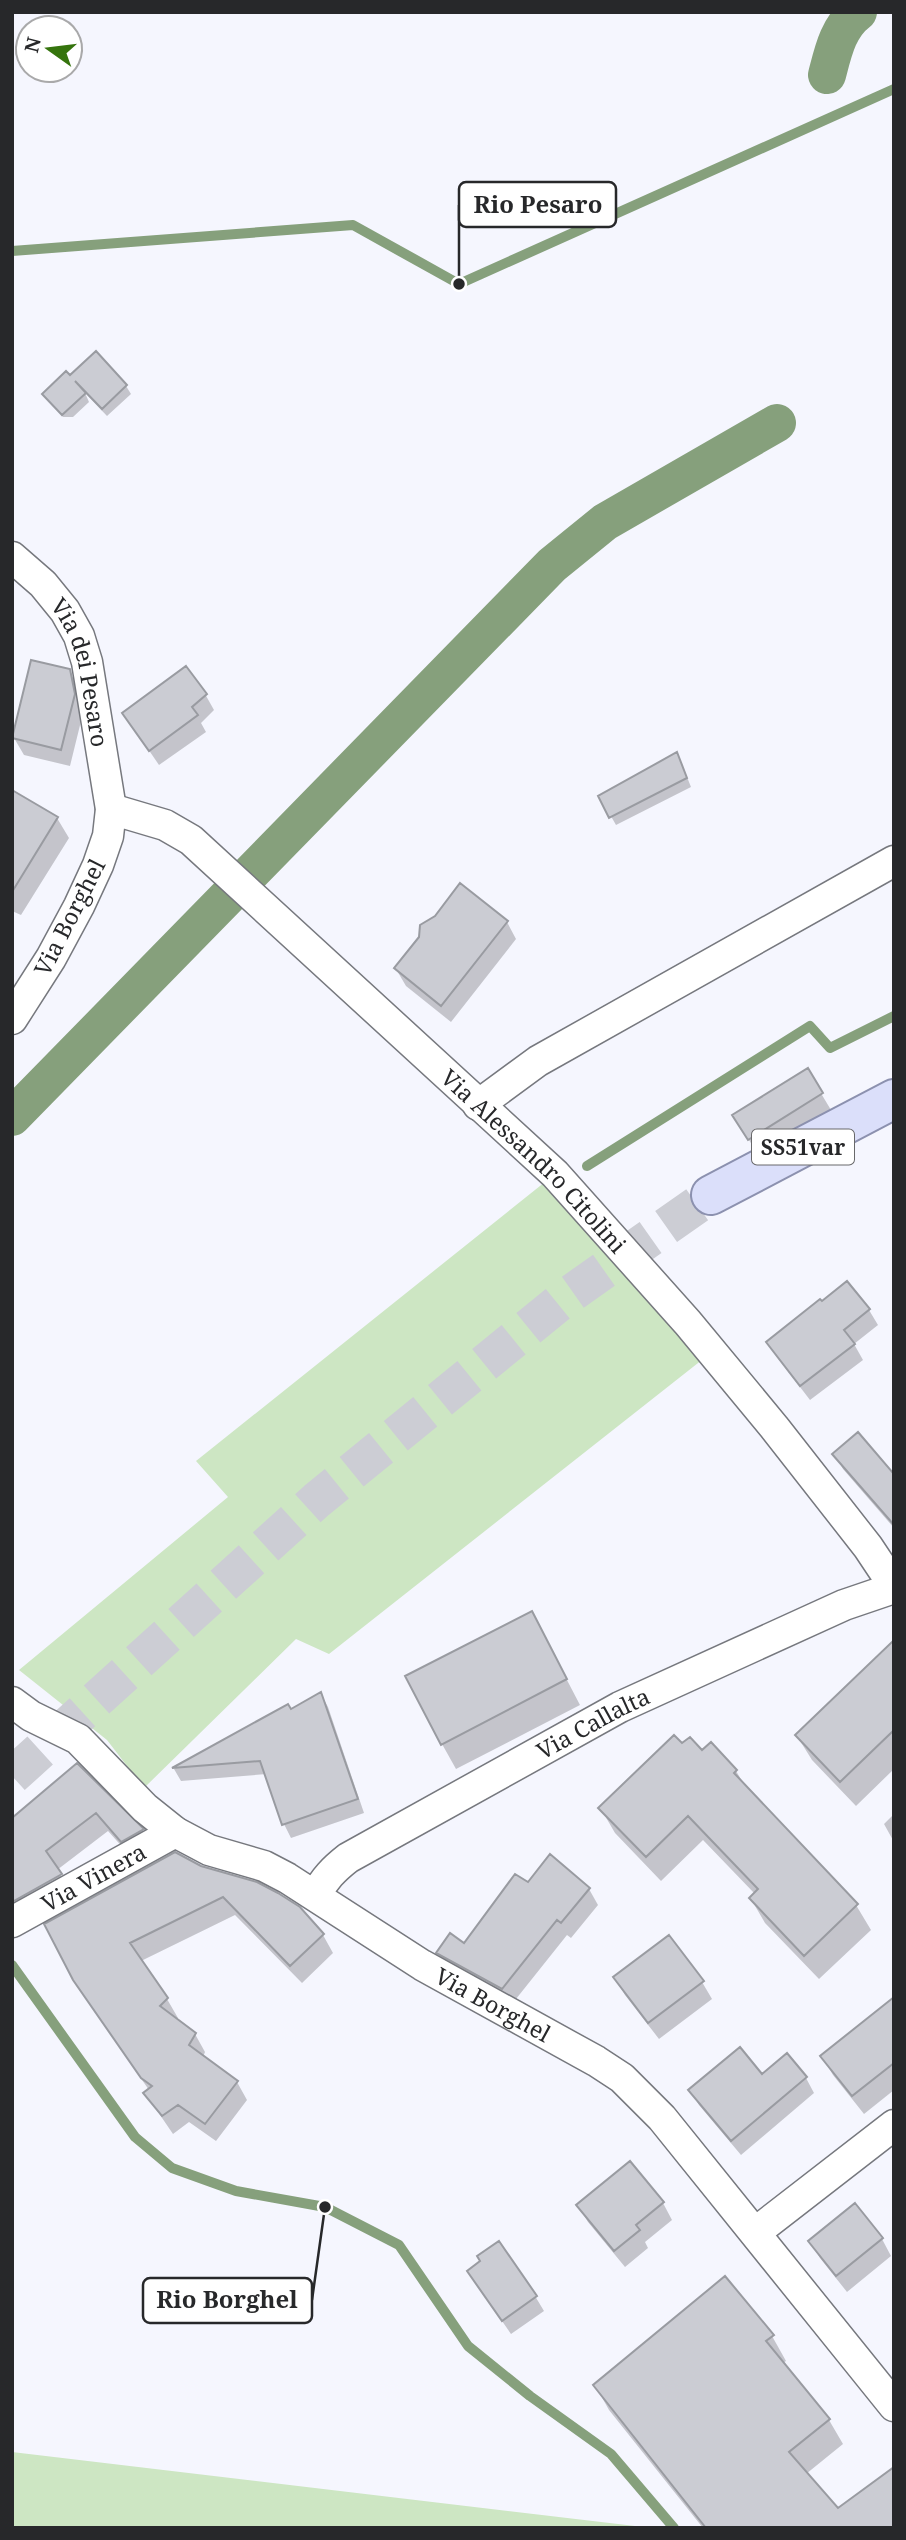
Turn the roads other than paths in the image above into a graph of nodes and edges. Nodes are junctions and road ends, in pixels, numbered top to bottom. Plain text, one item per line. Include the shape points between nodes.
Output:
1 (12, 557) edge
2 (111, 809) junction
3 (894, 861) edge
4 (12, 1019) edge
5 (894, 1099) edge
6 (478, 1105) junction
7 (711, 1195) tunnel mouth
8 (894, 1587) edge
9 (12, 1702) edge
10 (175, 1832) junction
11 (316, 1895) junction
12 (12, 1922) edge
13 (894, 2125) edge
14 (756, 2232) junction
15 (894, 2406) edge

1 - 2 street, Via dei Pesaro via 43,584 79,636
2 - 4 street, Via Borghel via 108,836 84,895
2 - 6 street, Via Alessandro Citolini via 165,825 191,840
3 - 6 street via 538,1061
5 - 7 main road, SS51var
6 - 8 street, Via Alessandro Citolini via 555,1174 688,1323 774,1426
8 - 11 street, Via Callalta via 844,1605 621,1707 348,1858
9 - 10 street, Via Borghel via 79,1740
10 - 11 street, Via Borghel via 209,1850 264,1866
10 - 12 street, Via Vinera
11 - 14 street, Via Borghel via 422,1965 622,2078 662,2118
13 - 14 street
14 - 15 street, Via Borghel

